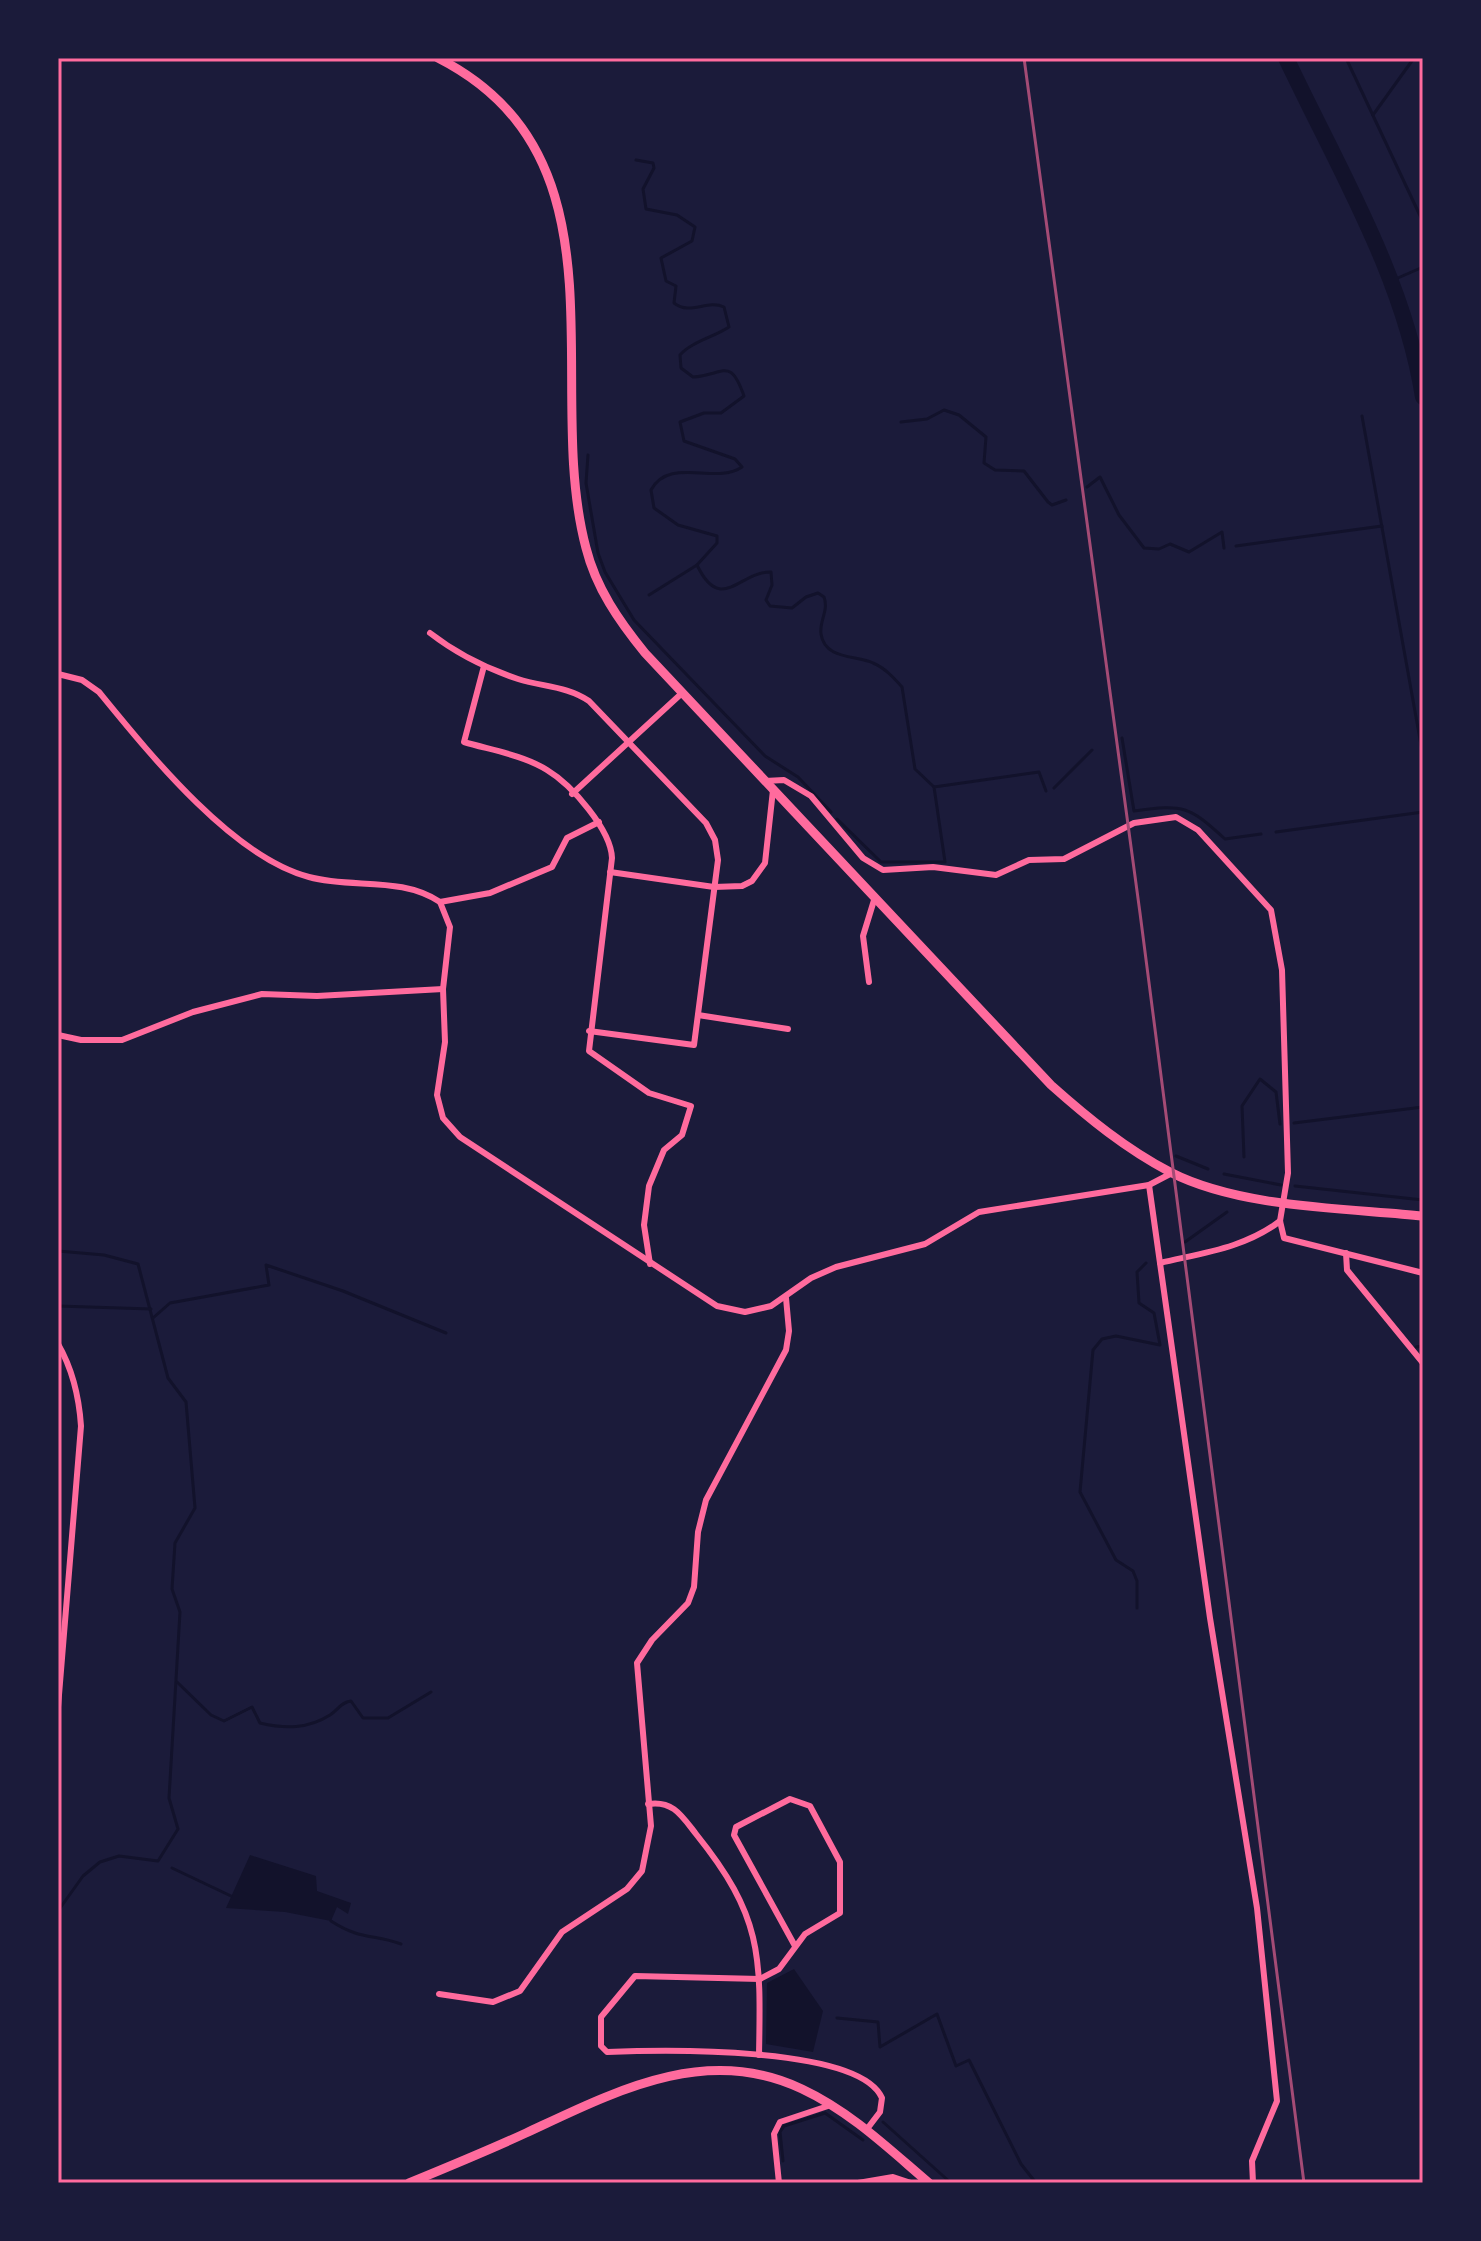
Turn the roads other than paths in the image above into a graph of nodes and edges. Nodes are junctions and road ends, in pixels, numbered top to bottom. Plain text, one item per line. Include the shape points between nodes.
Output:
1 (438, 58) edge
2 (430, 633) dead end
3 (484, 666) junction
4 (58, 674) edge
5 (681, 694) junction
6 (628, 741) junction
7 (765, 781) junction
8 (773, 790) junction
9 (572, 794) junction
10 (599, 822) junction
11 (610, 872) junction
12 (714, 887) junction
13 (875, 897) junction
14 (440, 902) junction
15 (869, 982) dead end
16 (443, 989) junction
17 (698, 1015) junction
18 (788, 1029) dead end
19 (589, 1031) junction
20 (58, 1035) edge
21 (1172, 1173) junction
22 (1149, 1185) junction
23 (1285, 1202) junction
24 (1423, 1216) edge
25 (1280, 1221) junction
26 (1346, 1253) junction
27 (1160, 1263) junction
28 (650, 1264) junction
29 (1423, 1273) edge
30 (786, 1298) junction
31 (58, 1344) edge
32 (1423, 1363) edge
33 (1423, 1505) edge
34 (1423, 1513) edge
35 (58, 1707) edge
36 (648, 1804) junction
37 (795, 1946) junction
38 (760, 1979) junction
39 (439, 1994) dead end
40 (759, 2055) junction
41 (831, 2105) junction
42 (867, 2129) junction
43 (435, 2178) edge
44 (409, 2183) edge
45 (779, 2183) edge
46 (858, 2183) edge
47 (911, 2183) edge
48 (929, 2183) edge
49 (1253, 2183) edge

1 - 5 main road via 463,71 512,117 550,188 571,285 575,484 586,552 617,617
2 - 3 street
3 - 6 street via 580,695
3 - 9 street via 464,742 549,771
4 - 14 street via 82,680 99,692 188,793 271,860 308,877 416,889
5 - 6 street
5 - 7 main road
6 - 9 street
6 - 12 street via 710,829 717,852
7 - 8 main road
7 - 23 street via 784,780 811,796 863,858 883,870 933,867 996,875 1029,860 1064,859 1115,829 1145,820 1176,817 1198,830 1271,910 1276,924 1282,970
8 - 12 street via 760,872 742,886
8 - 13 main road
9 - 10 street
10 - 11 street via 611,848
10 - 14 street via 567,838 552,867 490,893
11 - 12 street
11 - 19 street
12 - 17 street
13 - 15 street via 863,936
13 - 21 main road via 1051,1085 1105,1131
14 - 16 street via 450,927
16 - 20 street via 262,994 193,1012 122,1040
16 - 28 street via 445,1042 437,1095 443,1118 460,1137
17 - 18 street
17 - 19 street via 694,1045
19 - 28 street via 589,1051 649,1093 691,1106 682,1135 664,1150 649,1186 644,1225
21 - 22 street
21 - 23 main road
22 - 27 street
22 - 30 street via 979,1212 925,1244 811,1278
23 - 24 main road
23 - 25 street
25 - 26 street via 1284,1238
25 - 27 street via 1216,1252
26 - 29 street
26 - 32 street via 1347,1270
27 - 49 street via 1257,1908 1277,2101 1252,2161
28 - 30 street via 704,1300 732,1311 756,1311
30 - 36 street via 786,1350 706,1500 688,1603 637,1663
31 - 35 street via 79,1398 81,1426
33 - 34 street
36 - 38 street via 662,1802 675,1808 725,1869 750,1918
36 - 39 street via 651,1842 636,1881 562,1932 520,1991 493,2002
37 - 37 street via 840,1913 841,1882 837,1854 813,1810 790,1799 736,1827 734,1835
37 - 38 street via 779,1969
38 - 40 street
38 - 40 street via 635,1976 601,2017 601,2046 607,2052
40 - 42 street via 843,2069 873,2086 882,2098
41 - 42 main road
41 - 43 main road via 801,2088 753,2073 682,2072 633,2084
41 - 45 street via 780,2122 774,2134
42 - 48 main road
43 - 44 main road
46 - 47 street via 893,2177

